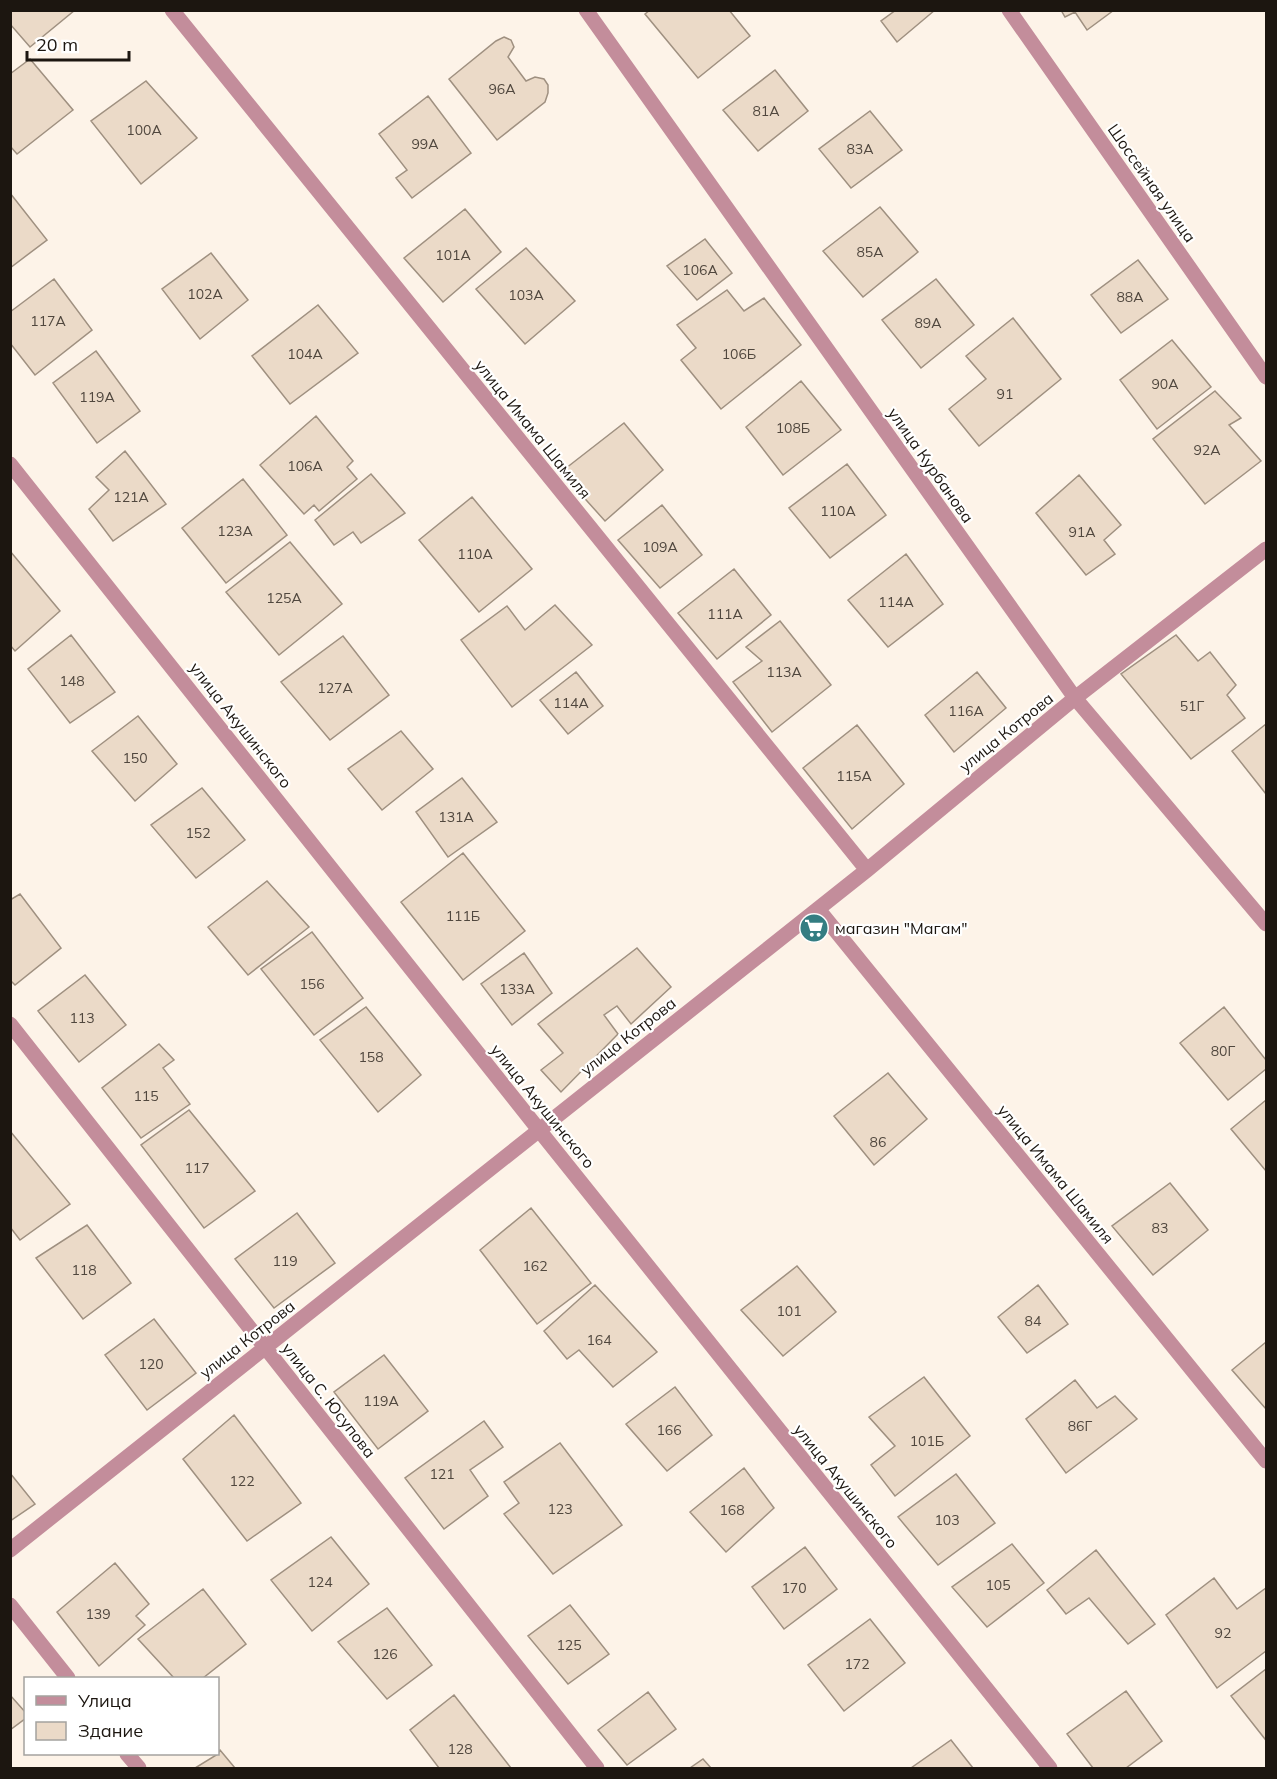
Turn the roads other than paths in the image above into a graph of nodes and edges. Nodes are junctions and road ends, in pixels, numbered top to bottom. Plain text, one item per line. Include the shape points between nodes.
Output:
1 (172, 10) edge
2 (586, 10) edge
3 (1009, 10) edge
4 (1266, 376) edge
5 (10, 464) edge
6 (1266, 549) edge
7 (1075, 698) junction
8 (867, 870) junction
9 (818, 909) junction
10 (1266, 924) edge
11 (10, 1024) edge
12 (539, 1130) junction
13 (265, 1348) junction
14 (1266, 1461) edge
15 (10, 1550) edge
16 (10, 1605) edge
17 (68, 1677) edge
18 (128, 1755) edge
19 (139, 1768) edge
20 (597, 1768) edge
21 (1050, 1768) edge

1 - 8 street, улица Имама Шамиля
2 - 7 street, улица Курбанова
3 - 4 street, Шоссейная улица
5 - 12 street, улица Акушинского
6 - 7 street, улица Котрова
7 - 8 street, улица Котрова
7 - 10 street, улица Курбанова
8 - 9 street, улица Котрова
9 - 12 street, улица Котрова
9 - 14 street, улица Имама Шамиля
11 - 13 street, улица С. Юсупова
12 - 13 street, улица Котрова
12 - 21 street, улица Акушинского
13 - 15 street, улица Котрова
13 - 20 street, улица С. Юсупова
16 - 17 street
18 - 19 street

